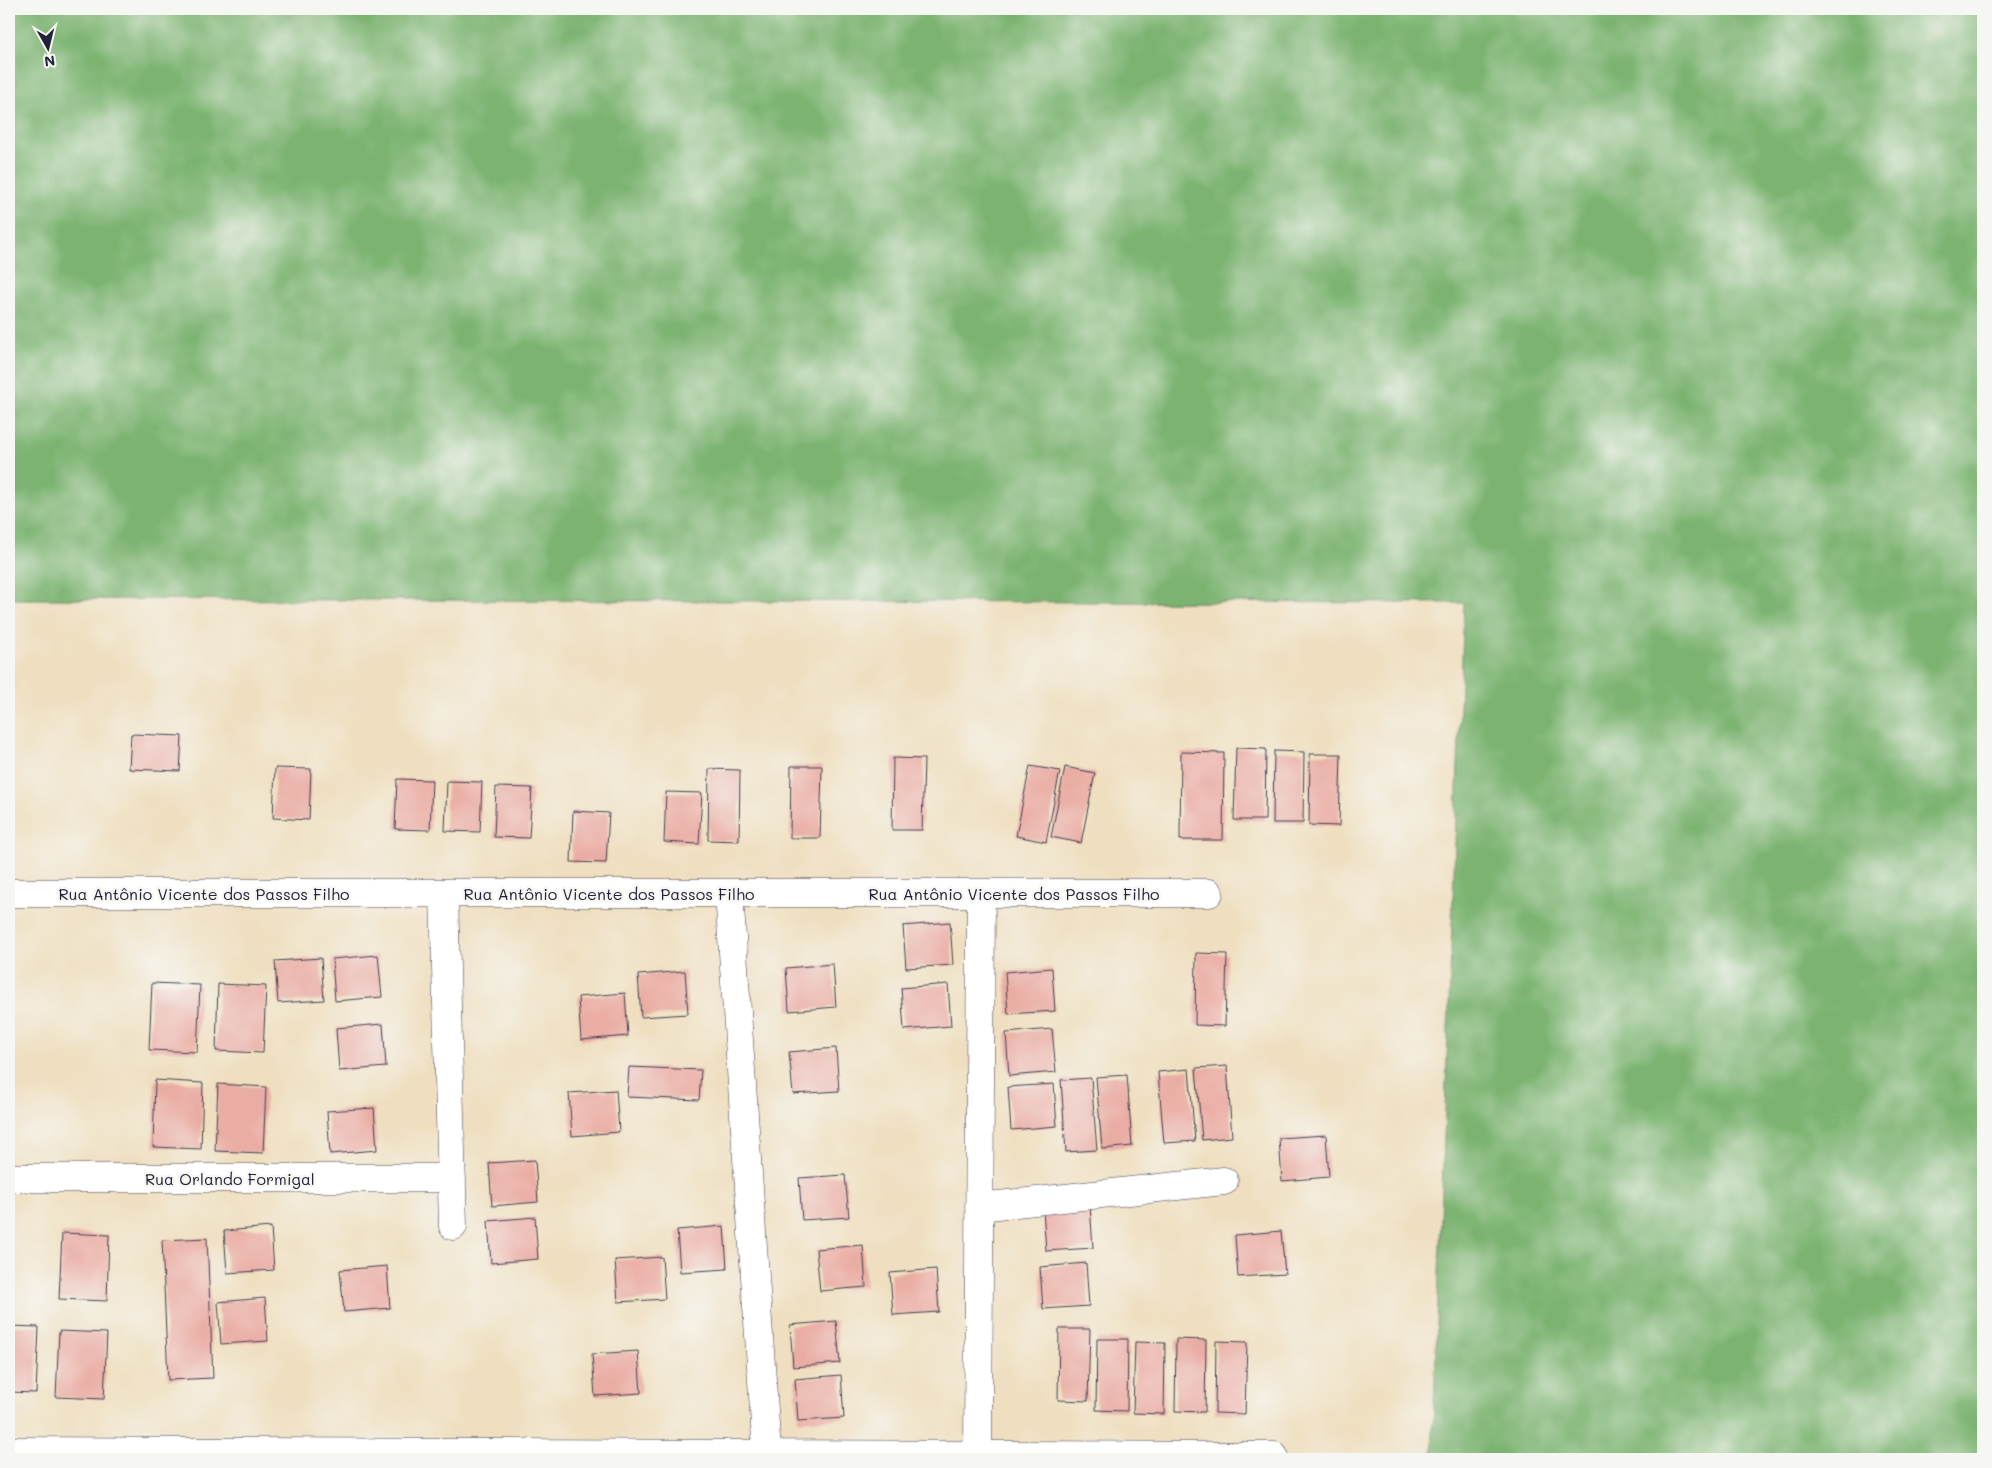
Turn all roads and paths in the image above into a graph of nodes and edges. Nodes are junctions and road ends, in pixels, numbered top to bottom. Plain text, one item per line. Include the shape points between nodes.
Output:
1 (9, 893) edge
2 (444, 893) junction
3 (729, 893) junction
4 (1209, 893) dead end
5 (981, 894) junction
6 (9, 1178) edge
7 (452, 1178) junction
8 (1224, 1181) dead end
9 (979, 1207) junction
10 (453, 1226) dead end
11 (9, 1451) edge
12 (767, 1454) junction
13 (978, 1454) junction
14 (1274, 1456) dead end

1 - 2 street, Rua Antônio Vicente dos Passos Filho
2 - 3 street, Rua Antônio Vicente dos Passos Filho
2 - 7 street
3 - 5 street, Rua Antônio Vicente dos Passos Filho
3 - 12 street
4 - 5 street, Rua Antônio Vicente dos Passos Filho
5 - 9 street
6 - 7 street, Rua Orlando Formigal
7 - 10 street
8 - 9 street
9 - 13 street
11 - 12 street
12 - 13 street
13 - 14 street

